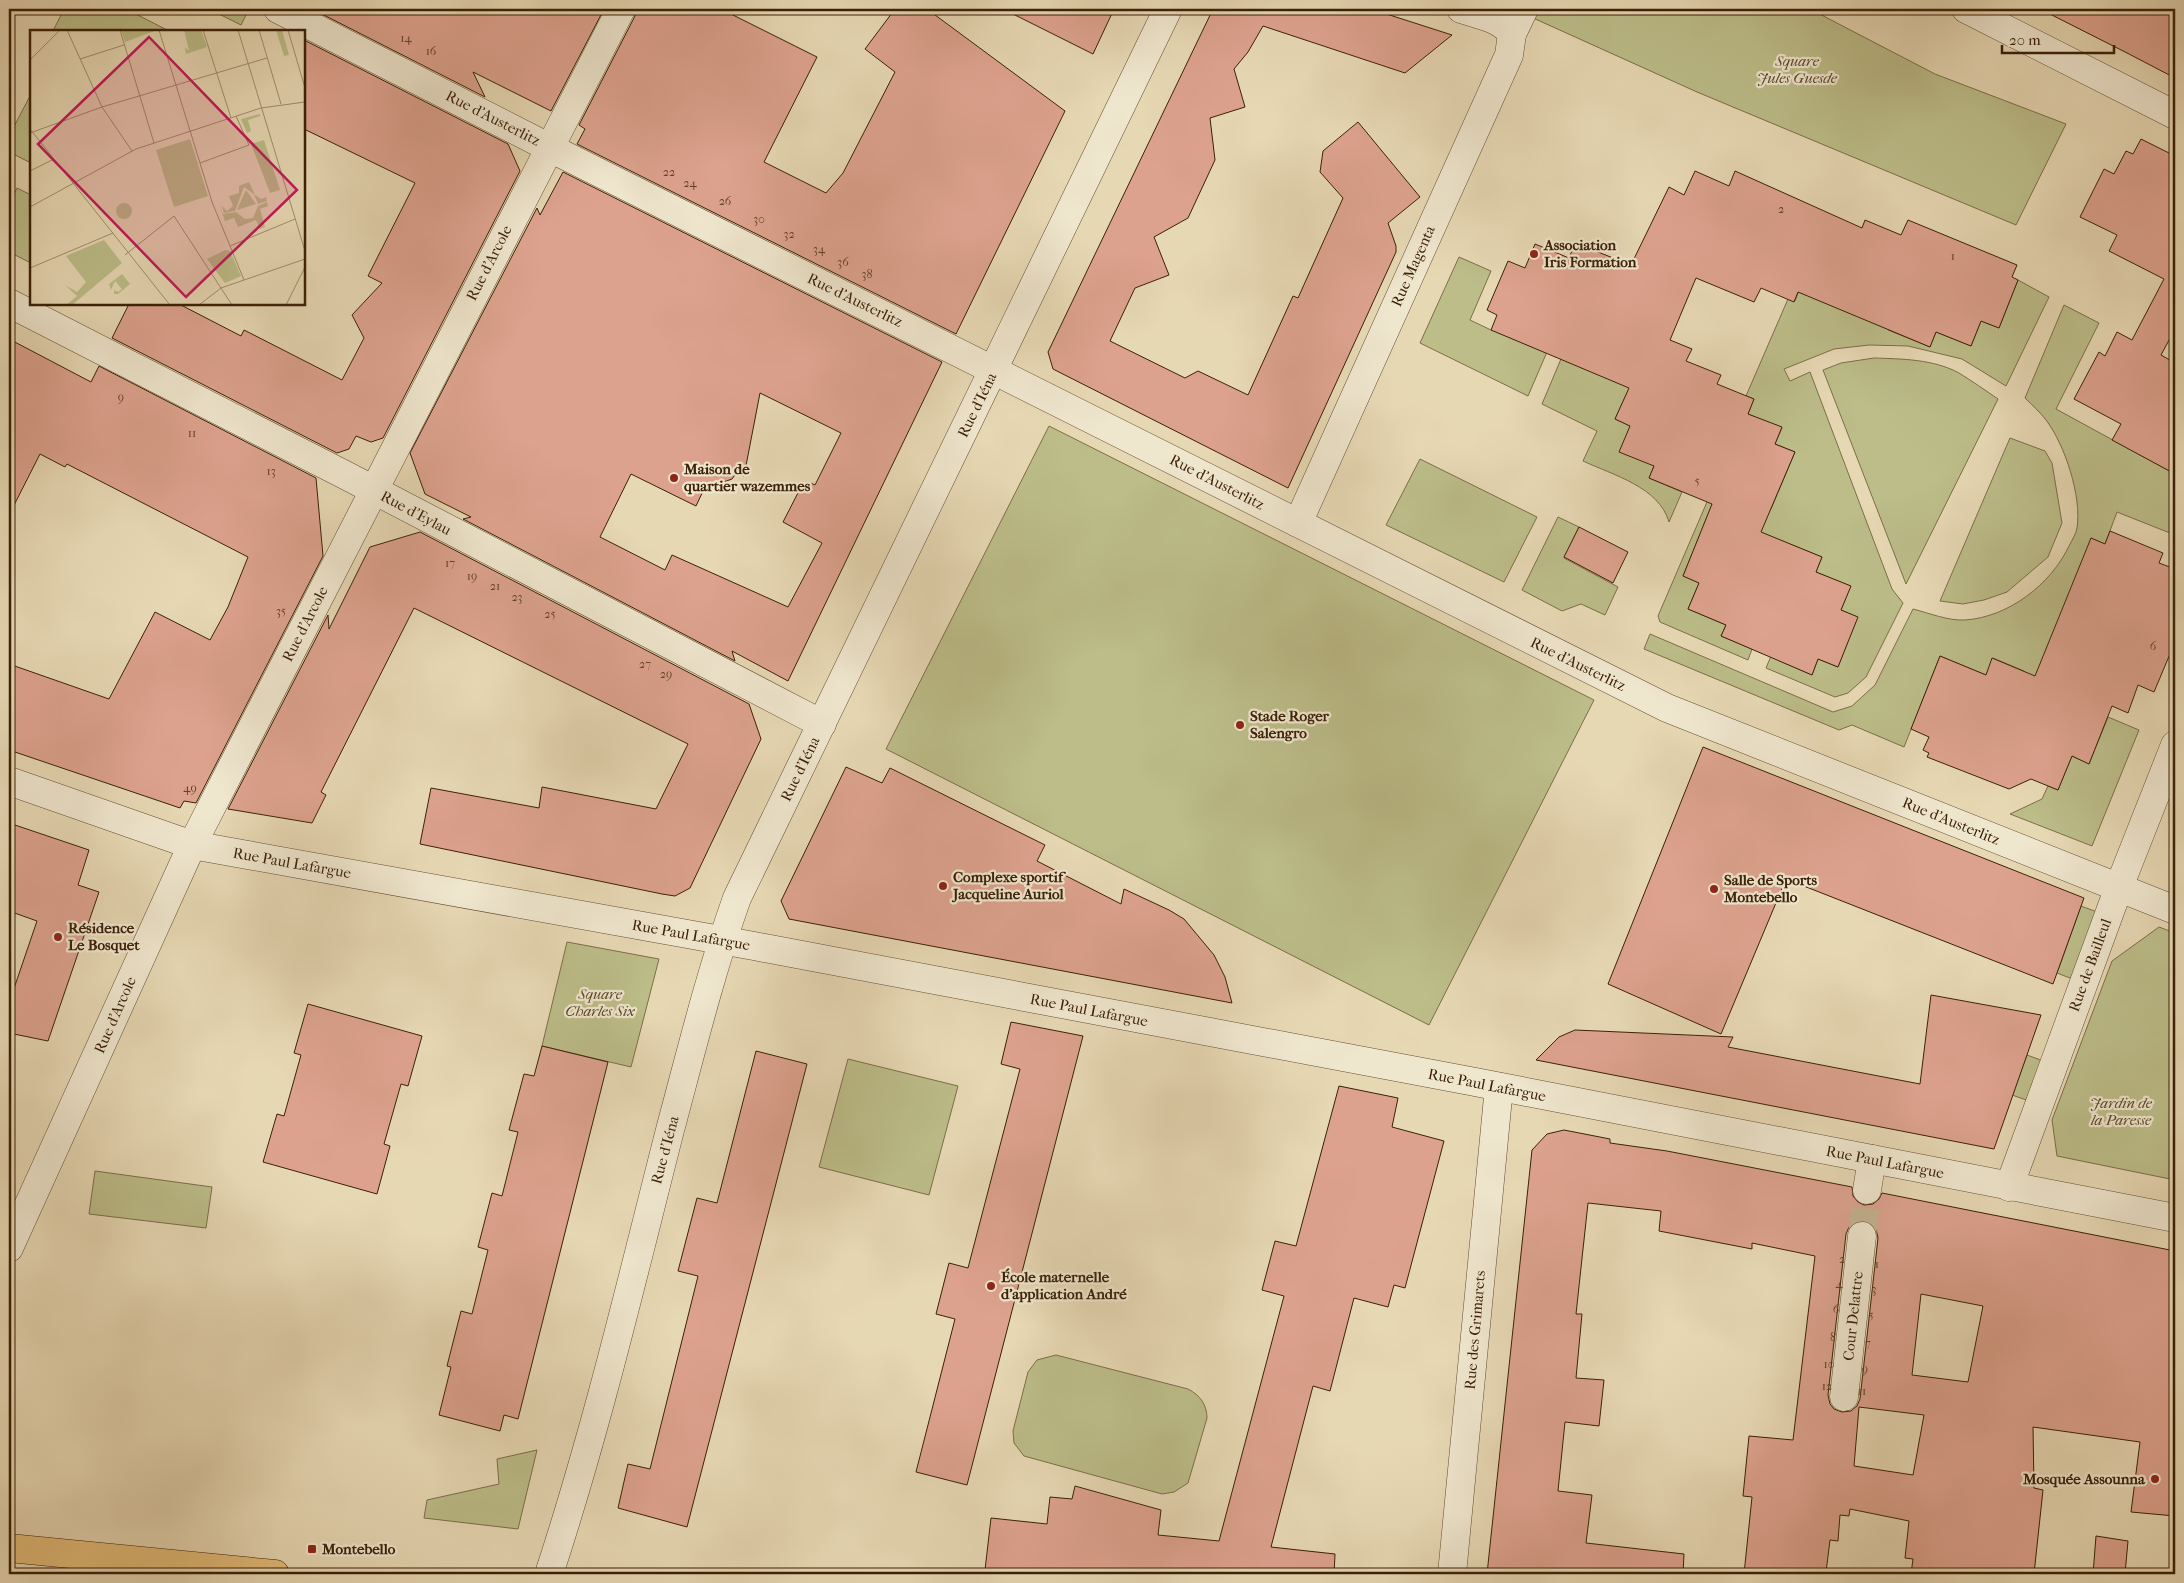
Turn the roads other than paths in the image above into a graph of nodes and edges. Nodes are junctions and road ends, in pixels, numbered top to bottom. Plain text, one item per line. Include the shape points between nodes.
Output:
1 (278, 9) edge
2 (620, 9) edge
3 (1168, 9) edge
4 (1461, 9) edge
5 (1524, 9) edge
6 (1966, 9) edge
7 (1512, 34) junction
8 (2175, 115) edge
9 (548, 147) junction
10 (9, 303) edge
11 (994, 369) junction
12 (374, 490) junction
13 (1298, 523) junction
14 (822, 724) junction
15 (2175, 745) edge
16 (9, 781) edge
17 (192, 845) junction
18 (2119, 887) junction
19 (2175, 910) edge
20 (722, 940) junction
21 (1499, 1087) junction
22 (1872, 1159) junction
23 (2009, 1187) junction
24 (1867, 1190) tunnel mouth
25 (2175, 1218) edge
26 (1862, 1236) tunnel mouth
27 (9, 1248) edge
28 (1844, 1397) dead end
29 (9, 1548) edge
30 (230, 1572) edge
31 (275, 1574) edge
32 (550, 1574) edge
33 (1452, 1574) edge

1 - 9 street, Rue d'Austerlitz
2 - 9 street, Rue d'Arcole
3 - 11 street, Rue d'Iéna
4 - 7 street via 1495,20
5 - 7 street, Rue Magenta
6 - 8 street
7 - 13 street, Rue Magenta via 1509,55
9 - 11 street, Rue d'Austerlitz
9 - 12 street, Rue d'Arcole
10 - 12 street, Rue d'Eylau
11 - 13 street, Rue d'Austerlitz
11 - 14 street, Rue d'Iéna
12 - 14 street, Rue d'Eylau
12 - 17 street, Rue d'Arcole
13 - 18 street, Rue d'Austerlitz via 1690,718
14 - 20 street, Rue d'Iéna via 737,898
15 - 18 street, Rue de Bailleul
16 - 17 street, Rue Paul Lafargue
17 - 20 street, Rue Paul Lafargue
17 - 27 street, Rue d'Arcole
18 - 19 street, Rue d'Austerlitz
18 - 23 street, Rue de Bailleul
20 - 21 street, Rue Paul Lafargue
20 - 32 street, Rue d'Iéna via 595,1422
21 - 22 street, Rue Paul Lafargue
21 - 33 street, Rue des Grimarets
22 - 23 street, Rue Paul Lafargue
22 - 24 street
23 - 25 street, Rue Paul Lafargue
26 - 28 street, Cour Delattre
29 - 30 main road
30 - 31 main road

